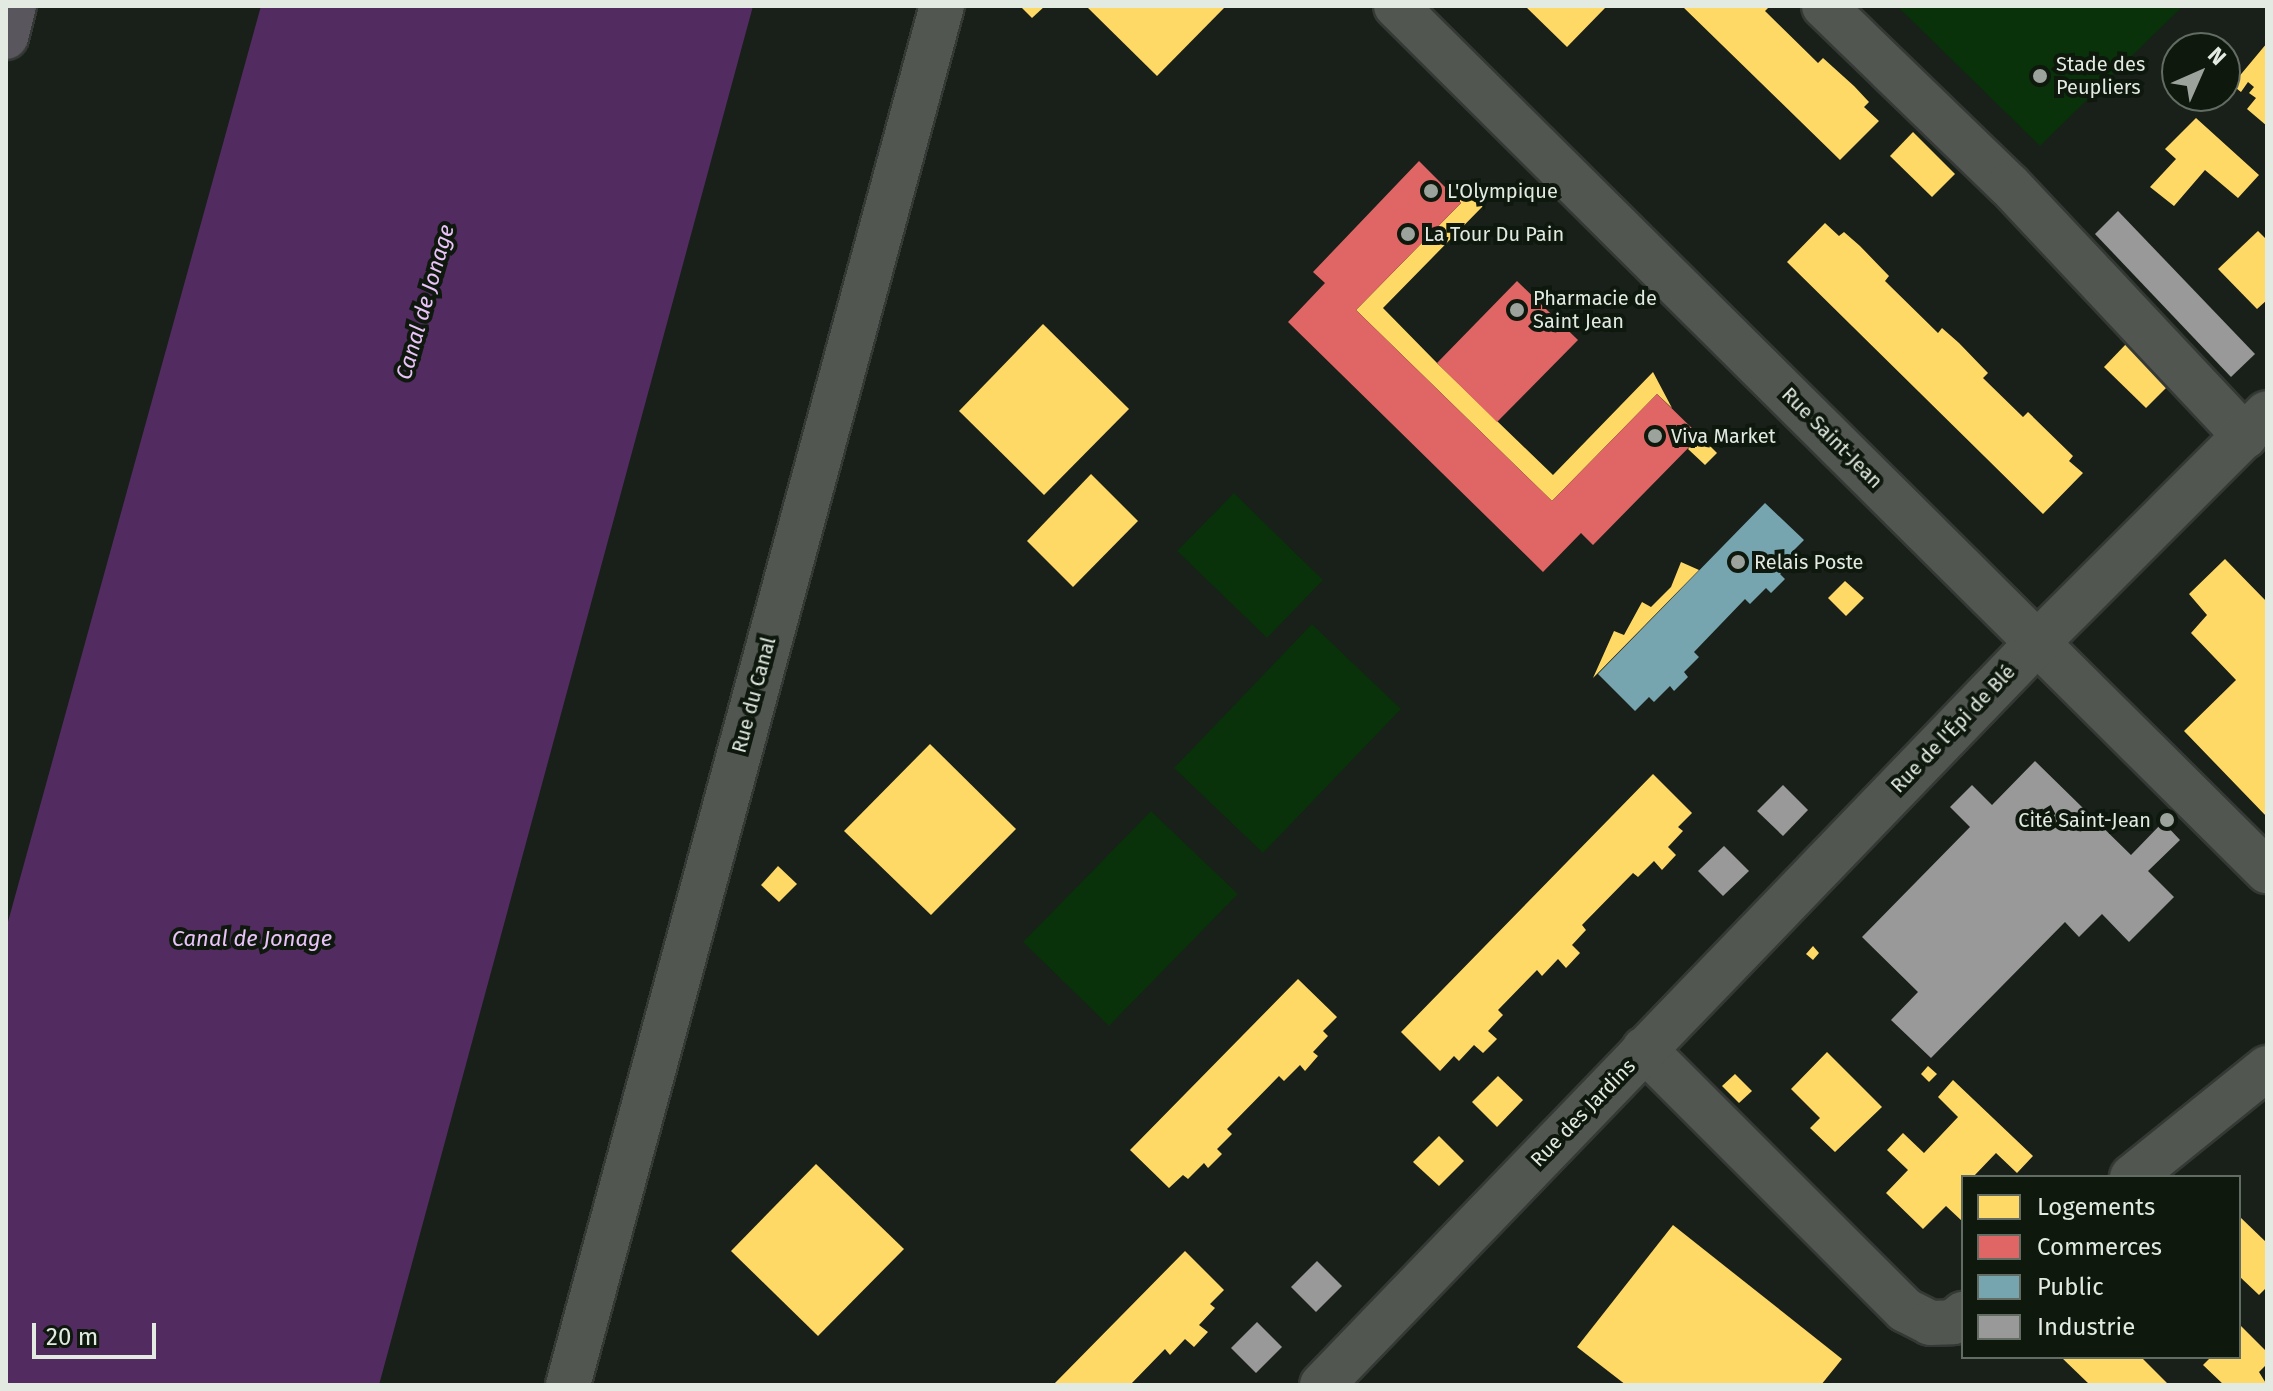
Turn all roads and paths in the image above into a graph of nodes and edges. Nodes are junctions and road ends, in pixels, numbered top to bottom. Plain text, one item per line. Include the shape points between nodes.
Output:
1 (14, 6) edge
2 (942, 6) edge
3 (1396, 6) edge
4 (1824, 6) edge
5 (6, 37) edge
6 (2256, 425) edge
7 (2037, 643) junction
8 (2267, 871) edge
9 (1644, 1049) junction
10 (2267, 1068) edge
11 (2134, 1175) edge
12 (1961, 1316) edge
13 (568, 1385) edge
14 (1322, 1385) edge

1 - 5 highway
2 - 13 street, Rue du Canal
3 - 7 street, Rue Saint-Jean
4 - 6 street
6 - 7 street, Rue de l'Épi de Blé
7 - 8 street, Rue Saint-Jean
7 - 9 street, Rue de l'Épi de Blé
9 - 12 street, Rue des Jardins via 1905,1310 1930,1323 1953,1322
9 - 14 street, Rue des Jardins
10 - 11 street

